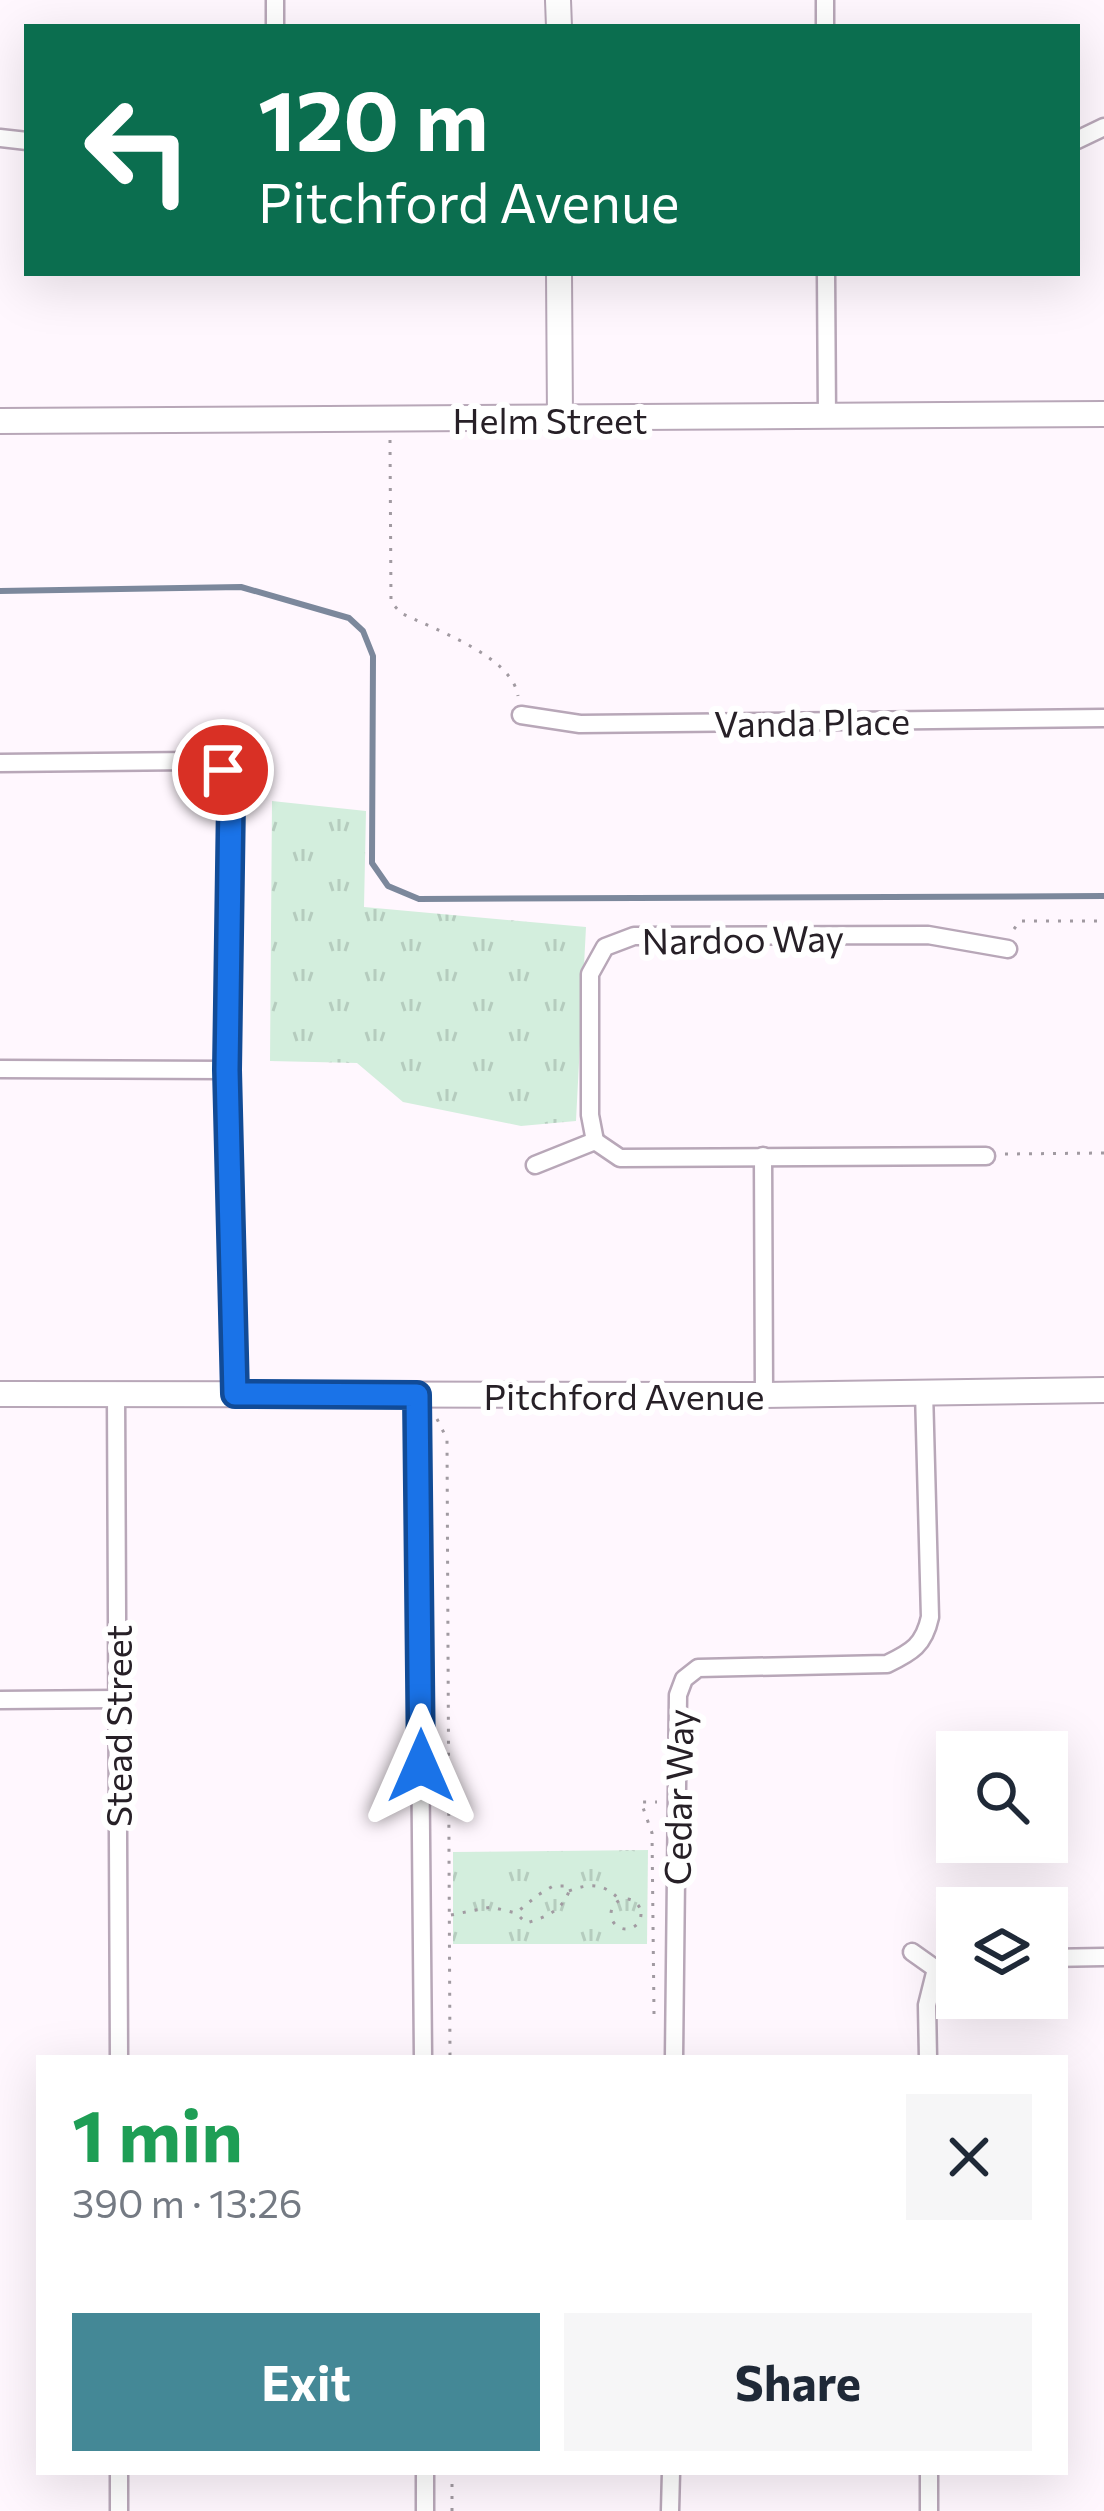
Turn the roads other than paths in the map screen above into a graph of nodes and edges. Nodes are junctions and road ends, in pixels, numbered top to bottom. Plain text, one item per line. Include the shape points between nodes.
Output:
1 (560, 276) edge
2 (826, 276) edge
3 (1103, 415) edge
4 (827, 418) junction
5 (560, 419) junction
6 (0, 421) edge
7 (521, 715) road end
8 (1104, 718) edge
9 (0, 763) edge
10 (1007, 949) dead end
11 (0, 1069) edge
12 (227, 1070) junction
13 (595, 1141) junction
14 (764, 1156) junction
15 (986, 1156) road end
16 (535, 1165) dead end
17 (1104, 1390) edge
18 (924, 1391) junction
19 (0, 1394) edge
20 (116, 1394) junction
21 (235, 1394) junction
22 (764, 1395) junction
23 (417, 1407) junction
24 (117, 1699) junction
25 (0, 1700) edge
26 (912, 1952) dead end
27 (1068, 1958) edge
28 (1104, 1958) edge
29 (936, 1969) joint
30 (119, 2055) edge
31 (423, 2055) edge
32 (674, 2055) edge
33 (928, 2055) edge
34 (119, 2475) edge
35 (424, 2475) edge
36 (670, 2475) edge
37 (929, 2475) edge
38 (119, 2511) edge
39 (424, 2511) edge
40 (670, 2511) edge
41 (929, 2511) edge

1 - 5 street
2 - 4 street
3 - 4 street, Helm Street
4 - 5 street, Helm Street
5 - 6 street, Helm Street
7 - 8 street, Vanda Place via 580,724
9 - 12 street via 193,761 223,770 231,801
10 - 13 street, Nardoo Way via 928,935 634,936 604,947 590,974
11 - 12 street
12 - 21 street
13 - 14 street via 620,1158
13 - 16 street
14 - 15 street
14 - 22 street
17 - 18 street, Pitchford Avenue
18 - 22 street, Pitchford Avenue
18 - 32 street, Cedar Way via 930,1617 914,1651 887,1664 698,1668 684,1679
19 - 20 street, Pitchford Avenue
20 - 21 street, Pitchford Avenue
20 - 24 street, Stead Street
21 - 23 street, Pitchford Avenue
22 - 23 street, Pitchford Avenue
23 - 31 street
24 - 25 street
24 - 30 street, Stead Street
26 - 29 street
27 - 28 street
29 - 33 street
34 - 38 street
35 - 39 street
36 - 40 street
37 - 41 street

